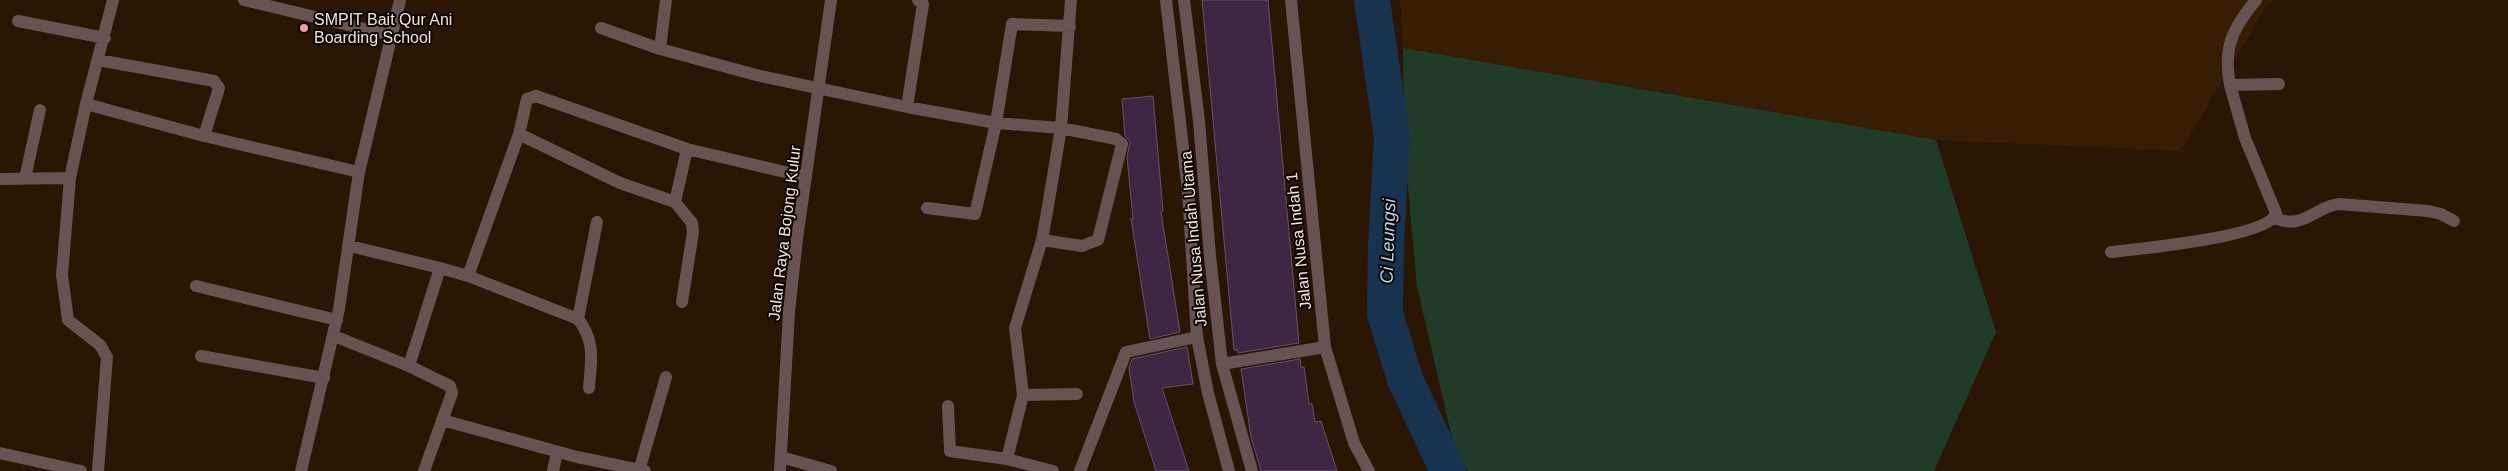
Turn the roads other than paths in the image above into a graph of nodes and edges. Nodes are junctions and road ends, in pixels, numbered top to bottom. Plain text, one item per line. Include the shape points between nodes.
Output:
1 (114, 0) edge
2 (244, 0) edge
3 (400, 0) edge
4 (666, 0) edge
5 (831, 0) edge
6 (918, 0) edge
7 (1071, 0) edge
8 (1166, 0) edge
9 (1184, 0) edge
10 (1291, 0) edge
11 (2256, 0) edge
12 (18, 21) dead end
13 (1070, 26) junction
14 (602, 28) dead end
15 (390, 35) junction
16 (105, 38) junction
17 (660, 49) junction
18 (98, 60) junction
19 (2279, 84) dead end
20 (2230, 85) junction
21 (819, 87) junction
22 (86, 104) junction
23 (907, 108) junction
24 (40, 110) dead end
25 (996, 123) junction
26 (1061, 128) junction
27 (519, 134) junction
28 (204, 136) junction
29 (687, 149) junction
30 (359, 172) junction
31 (806, 177) junction
32 (25, 178) junction
33 (70, 178) junction
34 (0, 179) edge
35 (675, 202) junction
36 (927, 208) dead end
37 (2274, 217) junction
38 (2454, 221) dead end
39 (598, 222) dead end
40 (1042, 240) junction
41 (350, 246) junction
42 (2111, 252) dead end
43 (1210, 256) junction
44 (1193, 257) junction
45 (440, 268) junction
46 (468, 276) junction
47 (196, 286) dead end
48 (682, 302) dead end
49 (578, 319) junction
50 (337, 320) junction
51 (334, 336) junction
52 (1197, 337) junction
53 (1324, 347) junction
54 (201, 356) dead end
55 (1222, 364) junction
56 (408, 366) junction
57 (666, 377) dead end
58 (324, 378) junction
59 (589, 388) dead end
60 (1023, 394) junction
61 (1077, 394) dead end
62 (948, 406) dead end
63 (442, 420) junction
64 (557, 452) junction
65 (0, 453) edge
66 (781, 457) junction
67 (1007, 458) junction
68 (30, 466) edge
69 (81, 471) edge
70 (98, 471) edge
71 (301, 471) edge
72 (424, 471) edge
73 (553, 471) edge
74 (639, 471) edge
75 (645, 471) edge
76 (780, 471) edge
77 (831, 471) edge
78 (1053, 471) edge
79 (1080, 471) edge
80 (1229, 471) edge
81 (1252, 471) edge
82 (1369, 471) edge

1 - 16 street
2 - 15 street
3 - 15 street
4 - 17 street
5 - 21 street, Jalan Raya Bojong Kulur
6 - 23 street via 923,4
7 - 13 street
8 - 44 street, Jalan Nusa Indah Utama via 1180,105
9 - 43 street, Jalan Nusa Indah Utama via 1199,121
10 - 53 street, Jalan Nusa Indah 1
11 - 20 street via 2238,22 2227,51
12 - 16 street
13 - 25 street via 1012,24
13 - 26 street
14 - 17 street
15 - 30 street
16 - 18 street
17 - 21 street via 760,76
18 - 22 street
18 - 28 street via 214,81 219,88
19 - 20 street
20 - 37 street via 2244,138 2276,213
21 - 23 street
21 - 31 street, Jalan Raya Bojong Kulur
22 - 28 street
22 - 33 street
23 - 25 street
24 - 32 street
25 - 26 street
25 - 36 street via 975,214
26 - 40 street
26 - 40 street via 1116,139 1122,144 1098,240 1082,246
27 - 29 street via 527,99 536,96
27 - 35 street via 620,183
27 - 46 street
28 - 30 street
29 - 31 street
29 - 35 street
30 - 41 street
31 - 66 street, Jalan Raya Bojong Kulur via 789,312
32 - 33 street
32 - 34 street
33 - 70 street via 62,275 65,313 73,326 105,350 108,366
35 - 48 street via 692,224 693,232
37 - 38 street via 2288,222 2301,220 2339,204 2428,211
37 - 42 street via 2236,234
39 - 49 street
40 - 60 street via 1014,328
41 - 45 street
41 - 50 street
43 - 44 street
43 - 55 street, Jalan Nusa Indah Utama
44 - 52 street, Jalan Nusa Indah Utama
45 - 46 street
45 - 56 street
46 - 49 street
47 - 50 street
49 - 59 street via 590,342
50 - 51 street
51 - 56 street
51 - 58 street
52 - 79 street via 1126,352
52 - 80 street, Jalan Nusa Indah Utama
53 - 55 street
53 - 82 street, Jalan Nusa Indah 1 via 1354,443
54 - 58 street
55 - 81 street, Jalan Nusa Indah Utama
56 - 63 street via 450,386 452,394
57 - 74 street
58 - 71 street
60 - 61 street
60 - 67 street
62 - 67 street via 950,450
63 - 64 street
63 - 72 street
64 - 73 street
64 - 74 street
65 - 68 street
66 - 76 street, Jalan Raya Bojong Kulur
66 - 77 street
67 - 78 street
68 - 69 street
74 - 75 street

